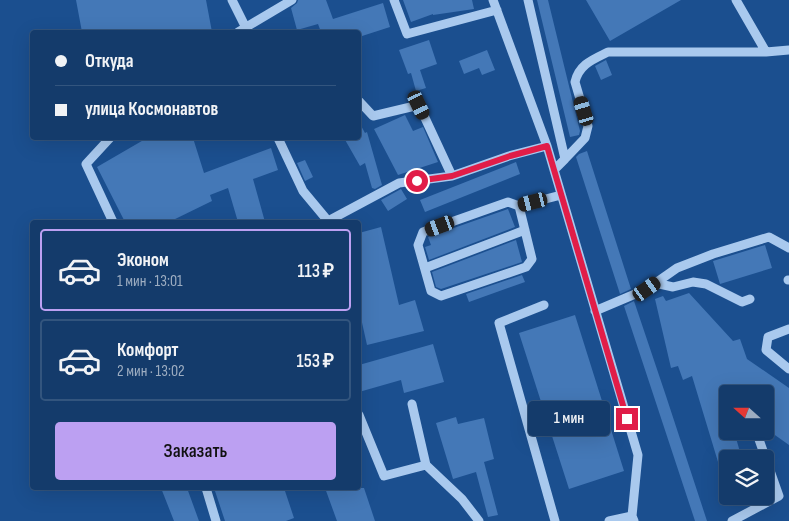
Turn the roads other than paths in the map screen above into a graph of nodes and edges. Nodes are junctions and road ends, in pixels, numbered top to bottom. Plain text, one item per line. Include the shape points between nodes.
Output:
1 (232, 0) edge
2 (292, 0) edge
3 (394, 0) edge
4 (493, 0) edge
5 (528, 0) edge
6 (736, 0) edge
7 (496, 10) junction
8 (242, 30) edge
9 (789, 50) edge
10 (766, 52) junction
11 (361, 103) edge
12 (108, 140) edge
13 (279, 140) edge
14 (547, 146) junction
15 (565, 159) junction
16 (554, 170) junction
17 (452, 176) junction
18 (561, 196) junction
19 (519, 206) junction
20 (112, 220) edge
21 (327, 220) edge
22 (330, 220) edge
23 (525, 230) junction
24 (789, 248) edge
25 (425, 268) junction
26 (655, 284) junction
27 (750, 299) dead end
28 (544, 305) dead end
29 (595, 311) junction
30 (789, 329) edge
31 (789, 369) edge
32 (412, 404) dead end
33 (361, 420) edge
34 (759, 440) edge
35 (426, 465) junction
36 (207, 490) edge
37 (633, 518) edge
38 (216, 521) edge
39 (479, 521) edge
40 (555, 521) edge
41 (609, 521) edge
42 (732, 521) edge

1 - 8 street
2 - 8 street
3 - 7 street via 407,34
4 - 7 street
5 - 15 street
6 - 10 street
7 - 14 street
9 - 10 street
10 - 15 street via 608,52 586,63 575,82 588,126 585,138
11 - 17 street via 373,116 419,105
12 - 20 street via 86,164
13 - 21 street via 303,191
14 - 16 street
14 - 17 street
15 - 16 street
16 - 18 street
17 - 22 street via 399,183
18 - 19 street
18 - 29 street
19 - 23 street
19 - 25 street via 508,202 423,232 418,245
23 - 25 street
23 - 25 street via 532,259 526,267 441,296 431,291
24 - 26 street via 768,237 678,268
26 - 27 street via 673,287 693,282 706,284 742,302
26 - 29 street
28 - 40 street via 499,323
29 - 37 street via 638,455
30 - 31 street via 768,337 766,350
32 - 35 street
33 - 35 street via 384,476
34 - 42 street via 779,496
35 - 39 street via 462,499
36 - 38 street
37 - 41 street

